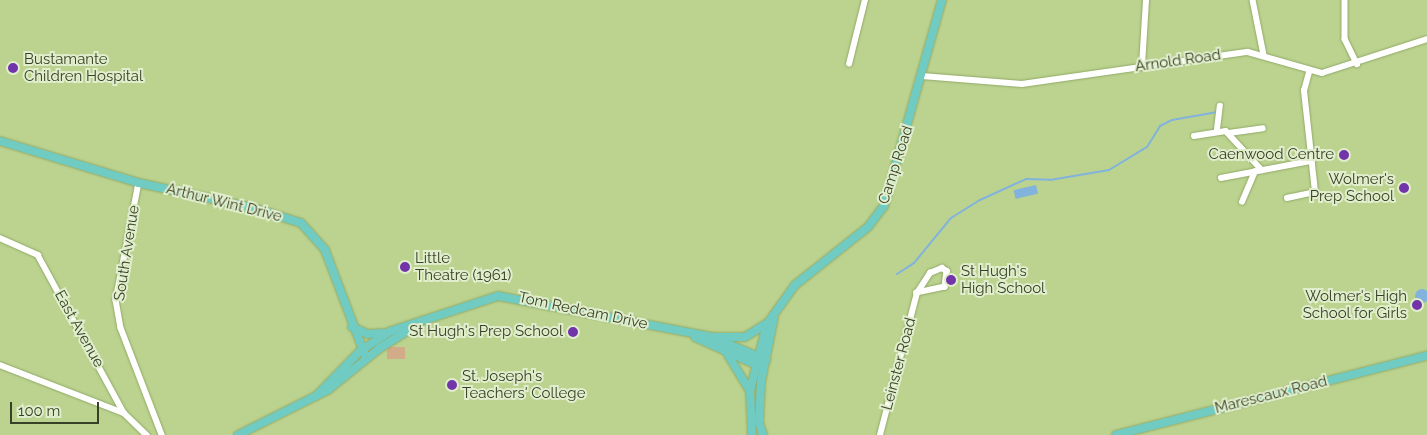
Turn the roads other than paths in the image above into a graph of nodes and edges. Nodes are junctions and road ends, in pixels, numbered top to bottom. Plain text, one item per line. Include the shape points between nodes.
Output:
1 (865, 0) edge
2 (942, 0) edge
3 (1146, 0) edge
4 (1254, 0) edge
5 (1345, 0) edge
6 (1427, 39) edge
7 (1264, 55) junction
8 (849, 64) dead end
9 (1357, 64) junction
10 (1142, 66) junction
11 (1309, 72) junction
12 (922, 76) junction
13 (1220, 106) dead end
14 (1263, 128) dead end
15 (1217, 129) junction
16 (1229, 134) junction
17 (1194, 136) dead end
18 (0, 141) edge
19 (1311, 161) junction
20 (1258, 171) junction
21 (1221, 178) dead end
22 (139, 183) junction
23 (1287, 198) dead end
24 (1242, 202) dead end
25 (0, 238) edge
26 (917, 293) junction
27 (774, 317) junction
28 (420, 323) junction
29 (767, 324) junction
30 (352, 327) junction
31 (391, 331) junction
32 (690, 334) junction
33 (712, 337) junction
34 (360, 351) junction
35 (725, 352) junction
36 (1427, 356) edge
37 (366, 358) junction
38 (756, 361) junction
39 (765, 364) junction
40 (0, 365) edge
41 (750, 391) junction
42 (316, 396) junction
43 (124, 413) junction
44 (240, 434) edge
45 (147, 435) edge
46 (162, 435) edge
47 (752, 435) edge
48 (763, 435) edge
49 (880, 435) edge
50 (1116, 435) edge

1 - 8 street
2 - 12 main road, Camp Road
3 - 10 street
4 - 7 street
5 - 9 street via 1345,39
6 - 9 street
7 - 10 street, Arnold Road via 1248,52
7 - 11 street, Arnold Road
9 - 11 street
10 - 12 street, Arnold Road via 1022,84
11 - 19 street via 1304,91
12 - 27 main road, Camp Road via 896,169 878,216 800,280
13 - 15 street
14 - 16 street
15 - 16 street
15 - 17 street
16 - 20 street
18 - 22 main road, Arthur Wint Drive
19 - 20 street
19 - 23 street via 1315,192
20 - 21 street
20 - 24 street
22 - 30 main road, Arthur Wint Drive via 254,208 301,224 325,250
22 - 46 street, South Avenue via 116,300 121,328
25 - 43 street, East Avenue via 38,255
26 - 26 street, Leinster Road via 930,273 942,268 947,271 945,287
26 - 49 street, Leinster Road
27 - 29 main road, Camp Road
27 - 39 main road, Camp Road
28 - 31 main road, Tom Redcam Drive
28 - 32 main road, Tom Redcam Drive via 483,298 513,296
28 - 37 main road, Tom Redcam Drive
29 - 33 main road via 745,337
29 - 38 main road, Camp Road
30 - 31 main road via 368,334
30 - 34 main road, Arthur Wint Drive
31 - 34 main road, Tom Redcam Drive
32 - 33 main road, Tom Redcam Drive
32 - 35 main road, Tom Redcam Drive
33 - 38 main road, Tom Redcam Drive
34 - 37 main road, Arthur Wint Drive
34 - 42 main road, Tom Redcam Drive
35 - 38 main road, Tom Redcam Drive
35 - 41 main road
36 - 50 main road, Marescaux Road
37 - 42 main road, Tom Redcam Drive
38 - 39 main road, Tom Redcam Drive
38 - 41 main road, Camp Road
39 - 48 main road, Camp Road via 759,414
40 - 43 street
41 - 47 main road, Camp Road
42 - 44 main road, Tom Redcam Drive
43 - 45 street, East Avenue

